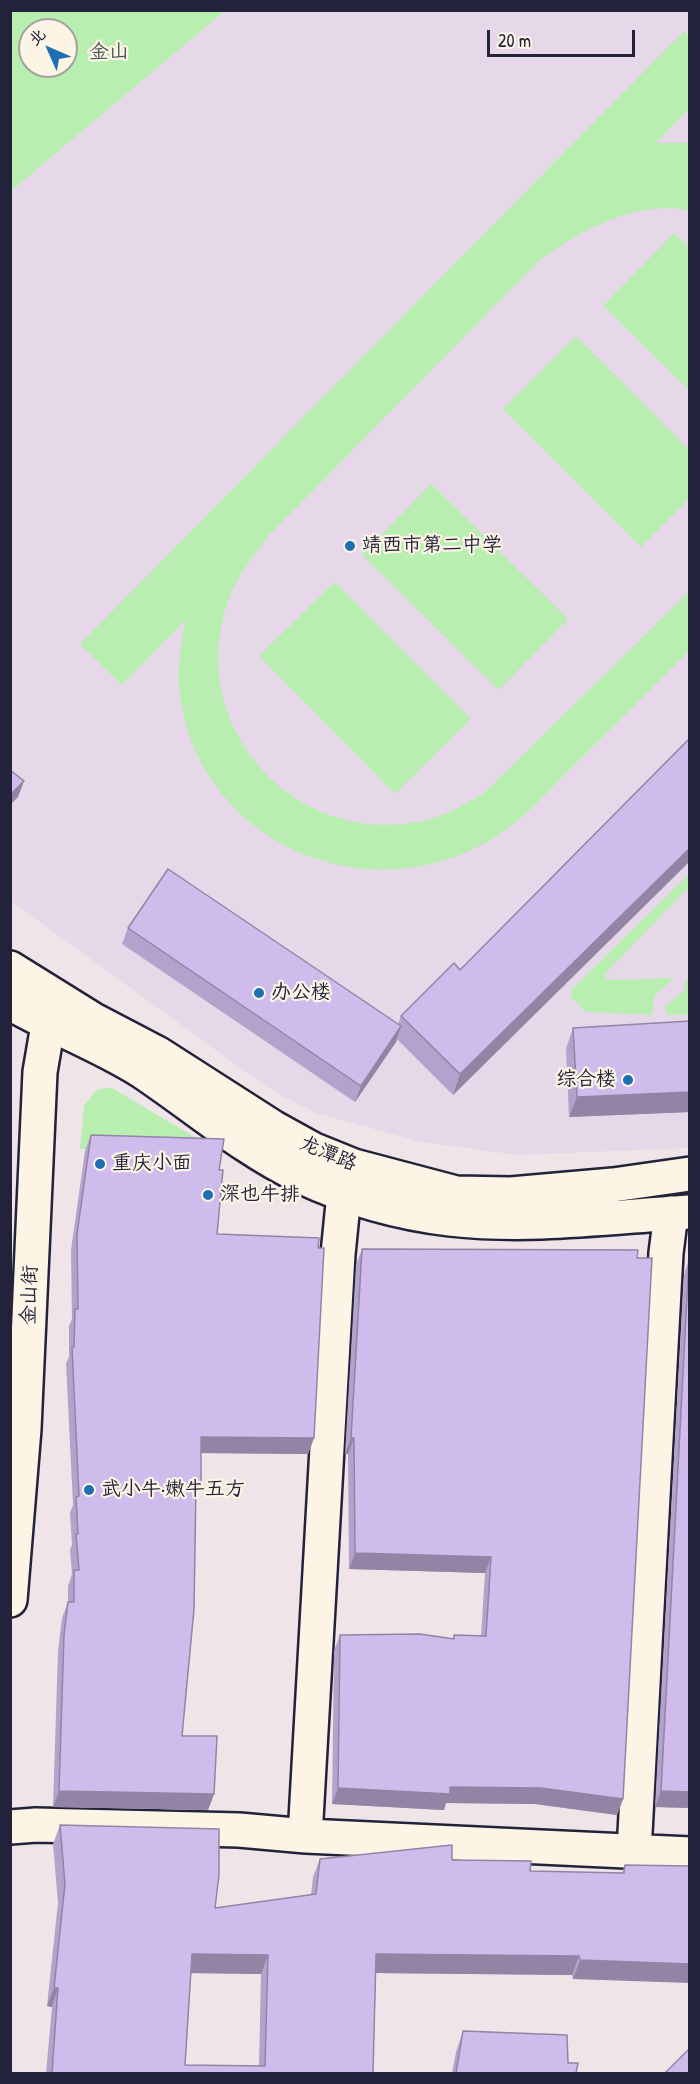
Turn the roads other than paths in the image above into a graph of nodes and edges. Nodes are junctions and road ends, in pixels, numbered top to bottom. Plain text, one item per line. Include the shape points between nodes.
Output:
1 (10, 968) edge
2 (48, 991) junction
3 (10, 1003) edge
4 (48, 1025) junction
5 (690, 1174) edge
6 (344, 1194) junction
7 (680, 1213) edge
8 (10, 1600) edge
9 (10, 1809) edge
10 (306, 1819) junction
11 (10, 1827) edge
12 (635, 1833) junction
13 (690, 1833) edge
14 (690, 1854) edge

1 - 2 street, 龙潭路
2 - 4 street, 金山街
2 - 5 street, 龙潭路 via 157,1053 274,1128 354,1166 456,1193 511,1194
3 - 4 street, 龙潭路
4 - 6 street, 龙潭路 via 113,1054 260,1152 300,1176
4 - 8 street, 金山街 via 40,1072 24,1429
6 - 7 street, 龙潭路 via 400,1210 470,1220 559,1223
6 - 10 street
7 - 12 street via 666,1253
9 - 10 street
10 - 12 street
11 - 14 street via 36,1824 239,1830
12 - 13 street

